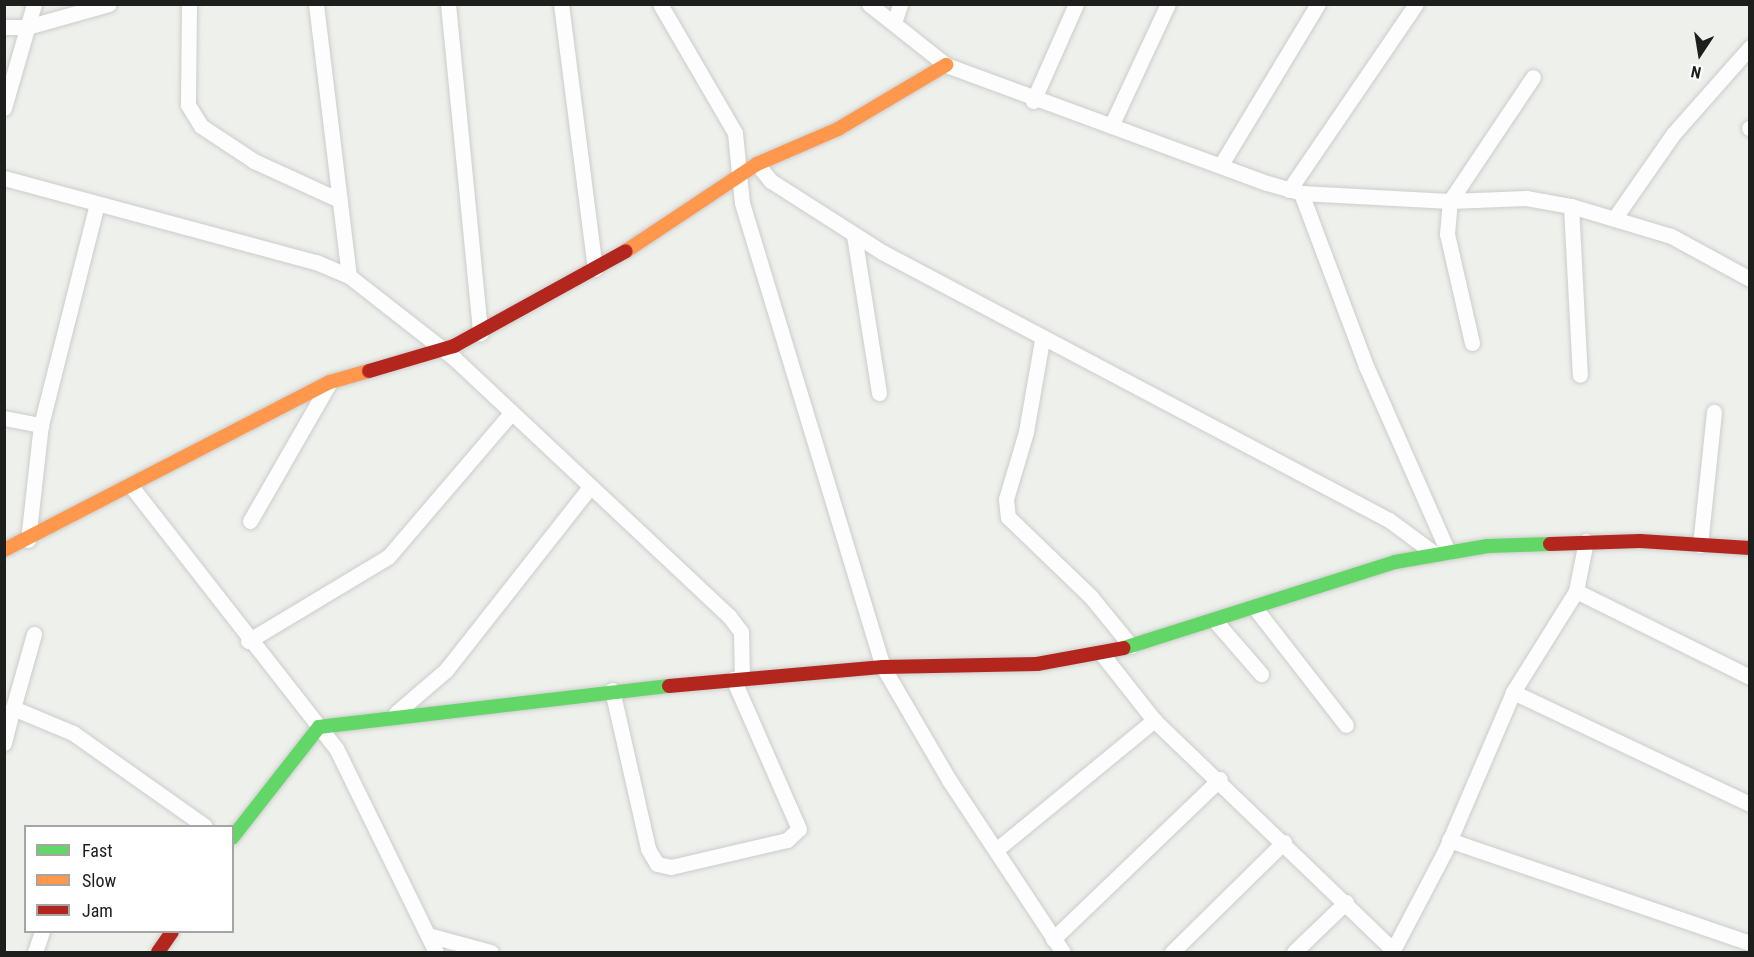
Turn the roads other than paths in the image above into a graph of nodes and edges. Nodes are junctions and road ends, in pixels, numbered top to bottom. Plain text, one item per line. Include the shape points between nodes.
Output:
1 (34, 4) edge
2 (109, 4) edge
3 (189, 4) edge
4 (316, 4) edge
5 (448, 4) edge
6 (561, 4) edge
7 (660, 4) edge
8 (869, 4) edge
9 (900, 4) edge
10 (1076, 4) edge
11 (1168, 4) edge
12 (1317, 4) edge
13 (1416, 4) edge
14 (894, 22) junction
15 (4, 27) edge
16 (27, 27) junction
17 (1749, 47) edge
18 (946, 65) junction
19 (1533, 77) dead end
20 (1033, 101) junction
21 (4, 108) edge
22 (1111, 126) junction
23 (1222, 163) junction
24 (757, 164) junction
25 (741, 173) junction
26 (4, 178) edge
27 (1295, 191) junction
28 (339, 200) junction
29 (1449, 201) junction
30 (97, 204) junction
31 (1571, 206) junction
32 (1616, 216) junction
33 (854, 235) junction
34 (595, 269) junction
35 (349, 276) junction
36 (1749, 279) edge
37 (480, 333) junction
38 (1042, 340) junction
39 (1472, 343) dead end
40 (442, 348) junction
41 (1580, 375) dead end
42 (330, 382) junction
43 (879, 393) dead end
44 (1714, 412) dead end
45 (510, 414) junction
46 (4, 418) edge
47 (41, 425) junction
48 (131, 486) junction
49 (591, 486) junction
50 (250, 520) dead end
51 (28, 540) junction
52 (1586, 541) junction
53 (1700, 545) junction
54 (1749, 548) edge
55 (4, 550) edge
56 (1442, 553) junction
57 (1576, 591) junction
58 (1256, 608) junction
59 (1216, 622) junction
60 (34, 634) dead end
61 (248, 641) junction
62 (1131, 645) junction
63 (1102, 654) junction
64 (883, 667) junction
65 (1261, 674) dead end
66 (737, 678) junction
67 (1749, 678) edge
68 (612, 690) junction
69 (1513, 692) junction
70 (13, 708) junction
71 (396, 713) junction
72 (1154, 720) junction
73 (1346, 725) dead end
74 (319, 727) junction
75 (4, 743) edge
76 (1220, 779) junction
77 (1749, 804) edge
78 (204, 825) edge
79 (234, 835) edge
80 (1449, 840) junction
81 (1284, 842) junction
82 (996, 850) junction
83 (1346, 902) junction
84 (42, 933) edge
85 (171, 933) edge
86 (1053, 939) junction
87 (1749, 943) edge
88 (431, 947) edge
89 (1393, 951) edge
90 (35, 952) edge
91 (158, 952) edge
92 (491, 952) edge
93 (1063, 952) edge
94 (1172, 952) edge
95 (1294, 952) edge

1 - 16 street
2 - 16 street
3 - 28 street via 188,105 201,126 254,161
4 - 28 street
5 - 37 street
6 - 34 street
7 - 25 street via 735,133
8 - 14 street
9 - 14 street
10 - 20 street
11 - 22 street
12 - 23 street
13 - 27 street
14 - 18 street
15 - 16 street
16 - 21 street
17 - 32 street via 1674,133
18 - 20 street
18 - 24 street via 838,129
19 - 29 street
20 - 22 street
22 - 23 street
23 - 27 street
24 - 25 street
24 - 33 street via 771,181
25 - 34 street
25 - 64 street via 742,203
26 - 30 street
27 - 29 street
27 - 56 street
28 - 35 street
29 - 31 street via 1527,198
29 - 39 street via 1447,234
30 - 35 street via 316,262
30 - 47 street
31 - 32 street
31 - 41 street
32 - 36 street via 1713,255
33 - 38 street
33 - 43 street
34 - 37 street
35 - 40 street
37 - 40 street
38 - 56 street via 1389,520
38 - 62 street via 1006,499 1008,517 1091,597
40 - 42 street
40 - 45 street
42 - 48 street
42 - 50 street
44 - 53 street
45 - 49 street
45 - 61 street via 388,557
46 - 47 street
47 - 51 street
48 - 51 street
48 - 61 street
49 - 66 street via 737,624
49 - 71 street via 446,670
51 - 55 street
52 - 53 street
52 - 56 street
52 - 57 street
53 - 54 street
56 - 58 street
57 - 67 street
57 - 69 street
58 - 59 street
58 - 73 street
59 - 62 street
59 - 65 street
60 - 70 street
61 - 74 street
62 - 63 street
63 - 64 street via 1037,664
63 - 72 street
64 - 66 street
64 - 82 street
66 - 68 street
66 - 68 street via 799,829 787,840 671,867 657,864 648,849
68 - 71 street
69 - 77 street
69 - 80 street
70 - 75 street
70 - 78 street via 73,733
71 - 74 street
72 - 76 street
72 - 82 street
74 - 79 street via 286,761
74 - 88 street via 356,780
76 - 81 street
76 - 86 street
80 - 87 street
80 - 89 street
81 - 83 street
81 - 94 street
82 - 86 street
83 - 89 street
83 - 95 street
84 - 90 street
85 - 91 street
86 - 93 street
88 - 92 street

